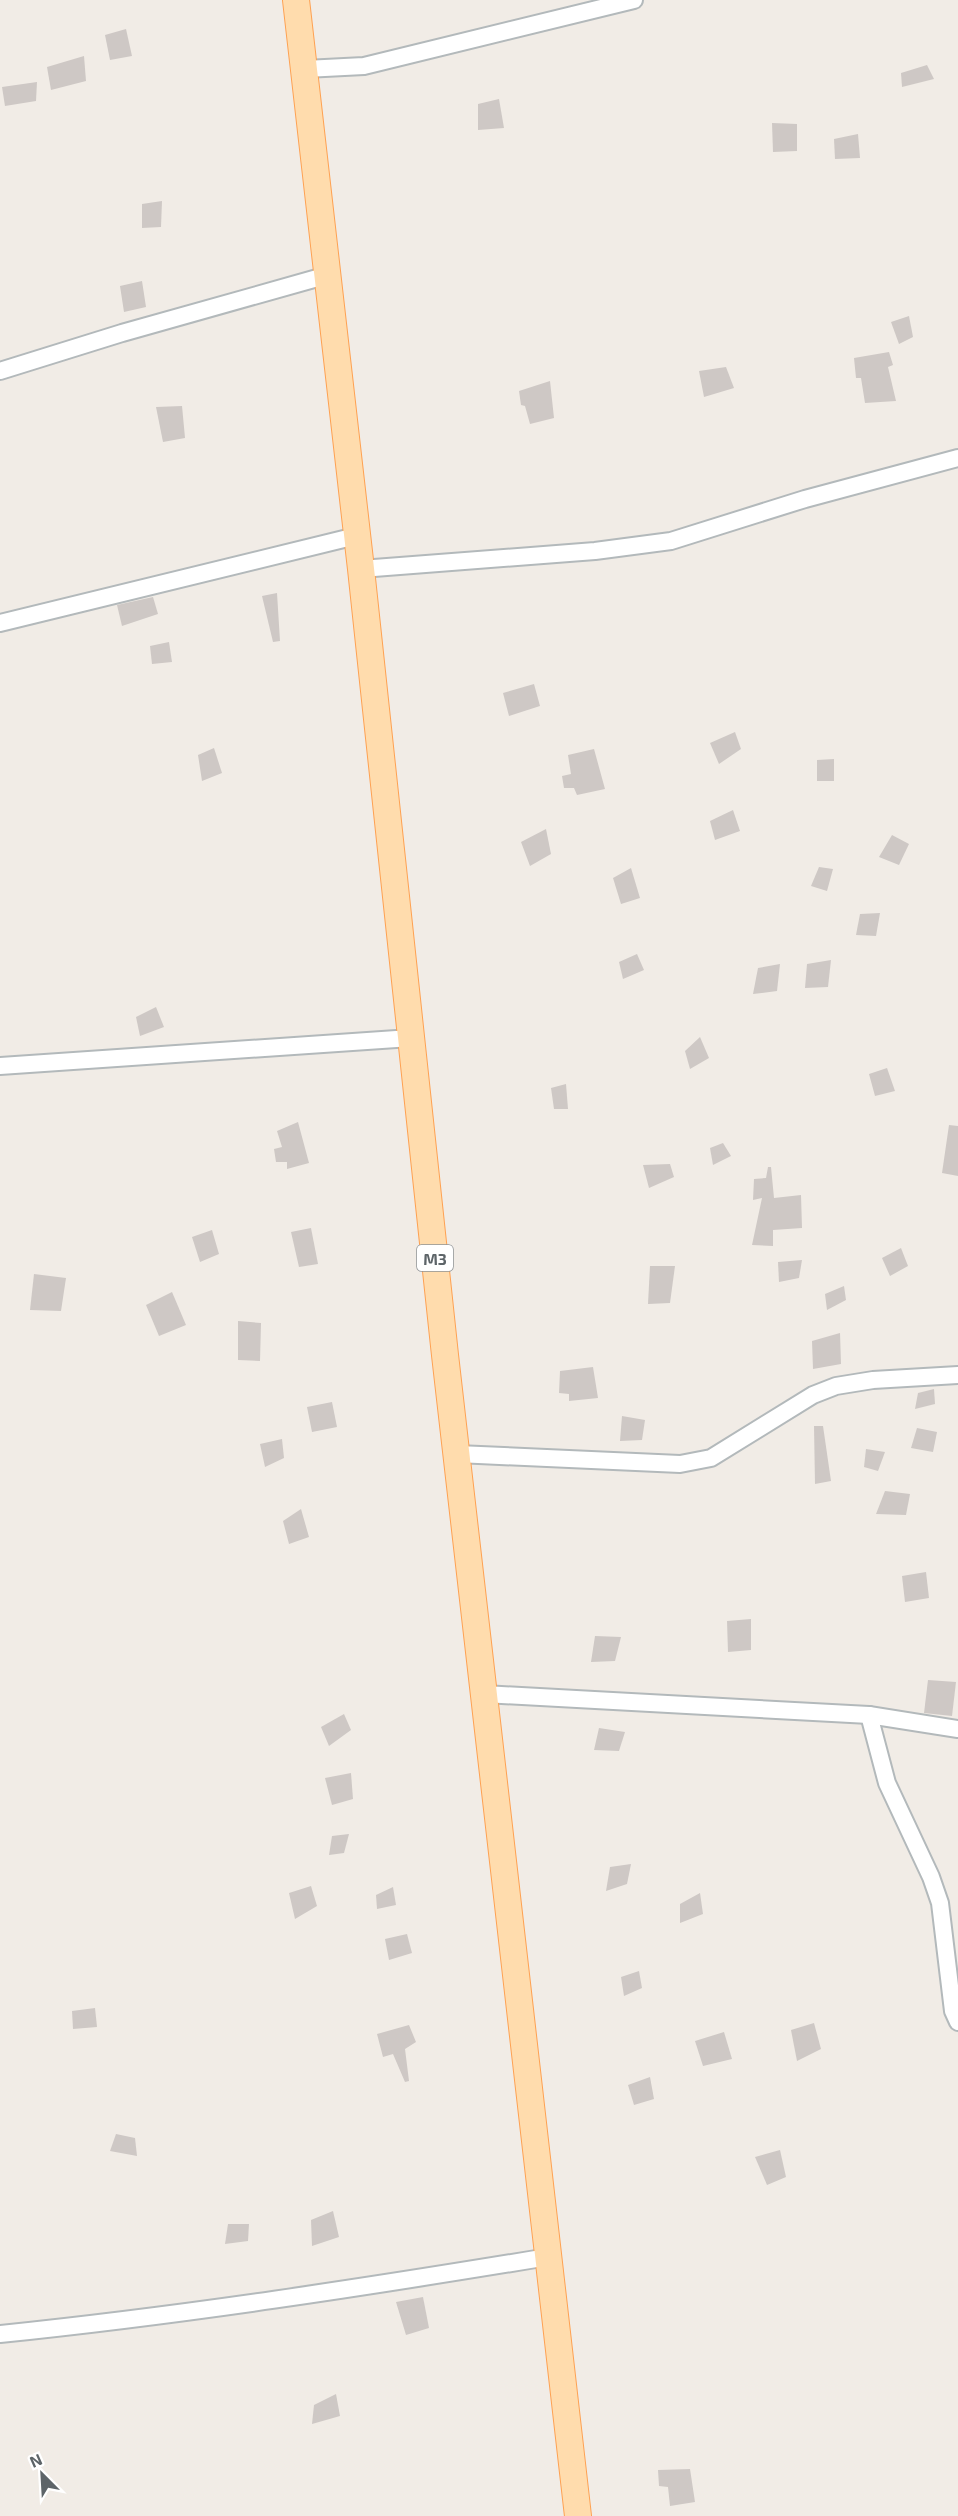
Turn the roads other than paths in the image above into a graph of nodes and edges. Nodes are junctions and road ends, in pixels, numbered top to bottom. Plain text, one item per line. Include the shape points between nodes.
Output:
1 (296, 0) edge
2 (634, 0) edge
3 (305, 69) junction
4 (328, 276) junction
5 (0, 371) edge
6 (958, 458) edge
7 (356, 536) junction
8 (361, 570) junction
9 (0, 623) edge
10 (411, 1038) junction
11 (0, 1066) edge
12 (958, 1375) edge
13 (457, 1454) junction
14 (484, 1694) junction
15 (869, 1715) junction
16 (958, 1729) edge
17 (958, 2022) edge
18 (548, 2257) junction
19 (0, 2334) edge
20 (578, 2516) edge

1 - 3 main road, M3
2 - 3 street via 363,66
3 - 4 main road, M3
4 - 5 street
4 - 7 main road, M3
6 - 8 street via 805,499 671,541
7 - 8 main road, M3
7 - 9 street
8 - 10 main road, M3
10 - 11 street
10 - 13 main road, M3
12 - 13 street via 836,1386 813,1395 711,1458 680,1464
13 - 14 main road, M3
14 - 15 street
14 - 18 main road, M3
15 - 16 street
15 - 17 street via 887,1783 940,1903 953,2012
18 - 19 street via 334,2292
18 - 20 main road, M3

